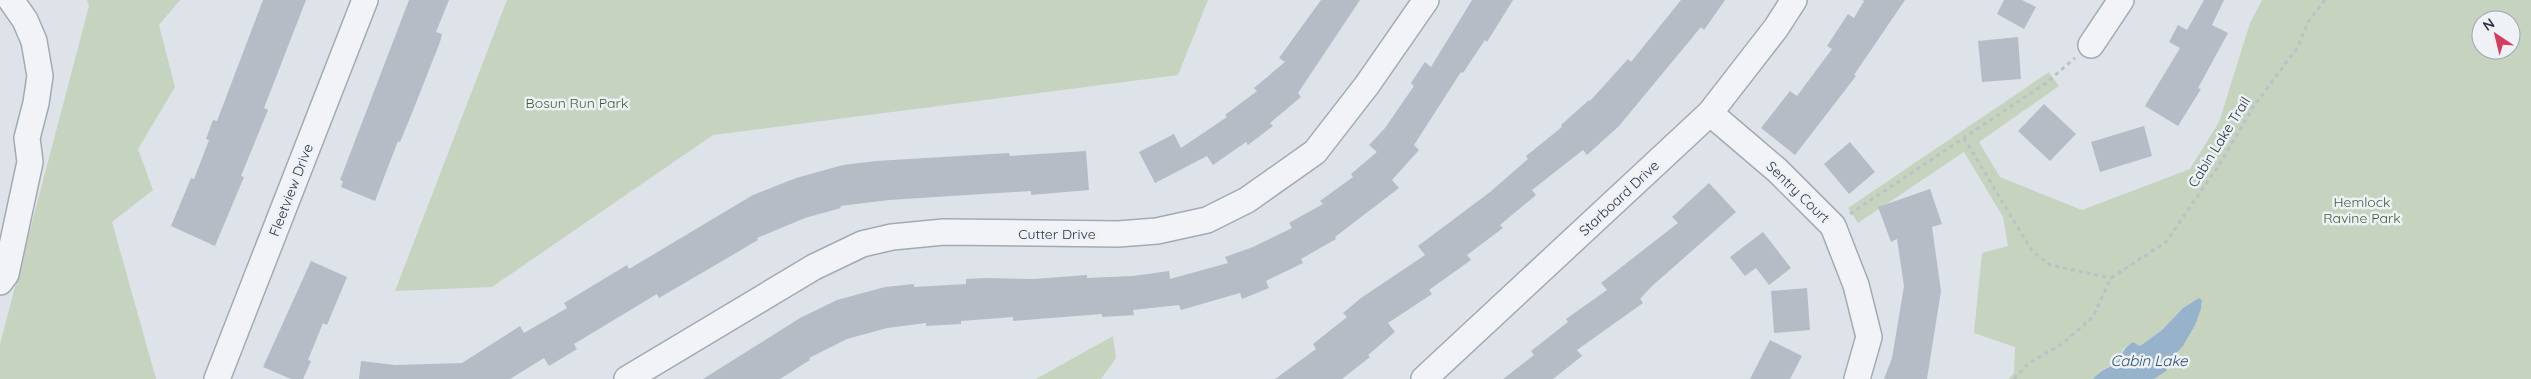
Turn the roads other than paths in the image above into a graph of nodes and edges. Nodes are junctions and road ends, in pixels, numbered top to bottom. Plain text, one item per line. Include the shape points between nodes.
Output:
1 (11, 0) edge
2 (365, 0) edge
3 (1426, 0) edge
4 (1794, 0) edge
5 (2121, 0) edge
6 (2091, 45) road end
7 (1710, 112) junction
8 (0, 282) edge
9 (217, 379) edge
10 (627, 379) edge
11 (1424, 379) edge
12 (1857, 379) edge

1 - 8 street via 34,41 40,76 26,138 30,162 6,274
2 - 9 street, Fleetview Drive
3 - 10 street, Cutter Drive via 1368,85 1315,152 1247,200 1206,220 1157,231 1118,234 944,232 892,237 862,244 814,267
4 - 7 street, Starboard Drive
5 - 6 street
7 - 11 street, Starboard Drive
7 - 12 street, Sentry Court via 1778,172 1832,226 1856,285 1869,337

